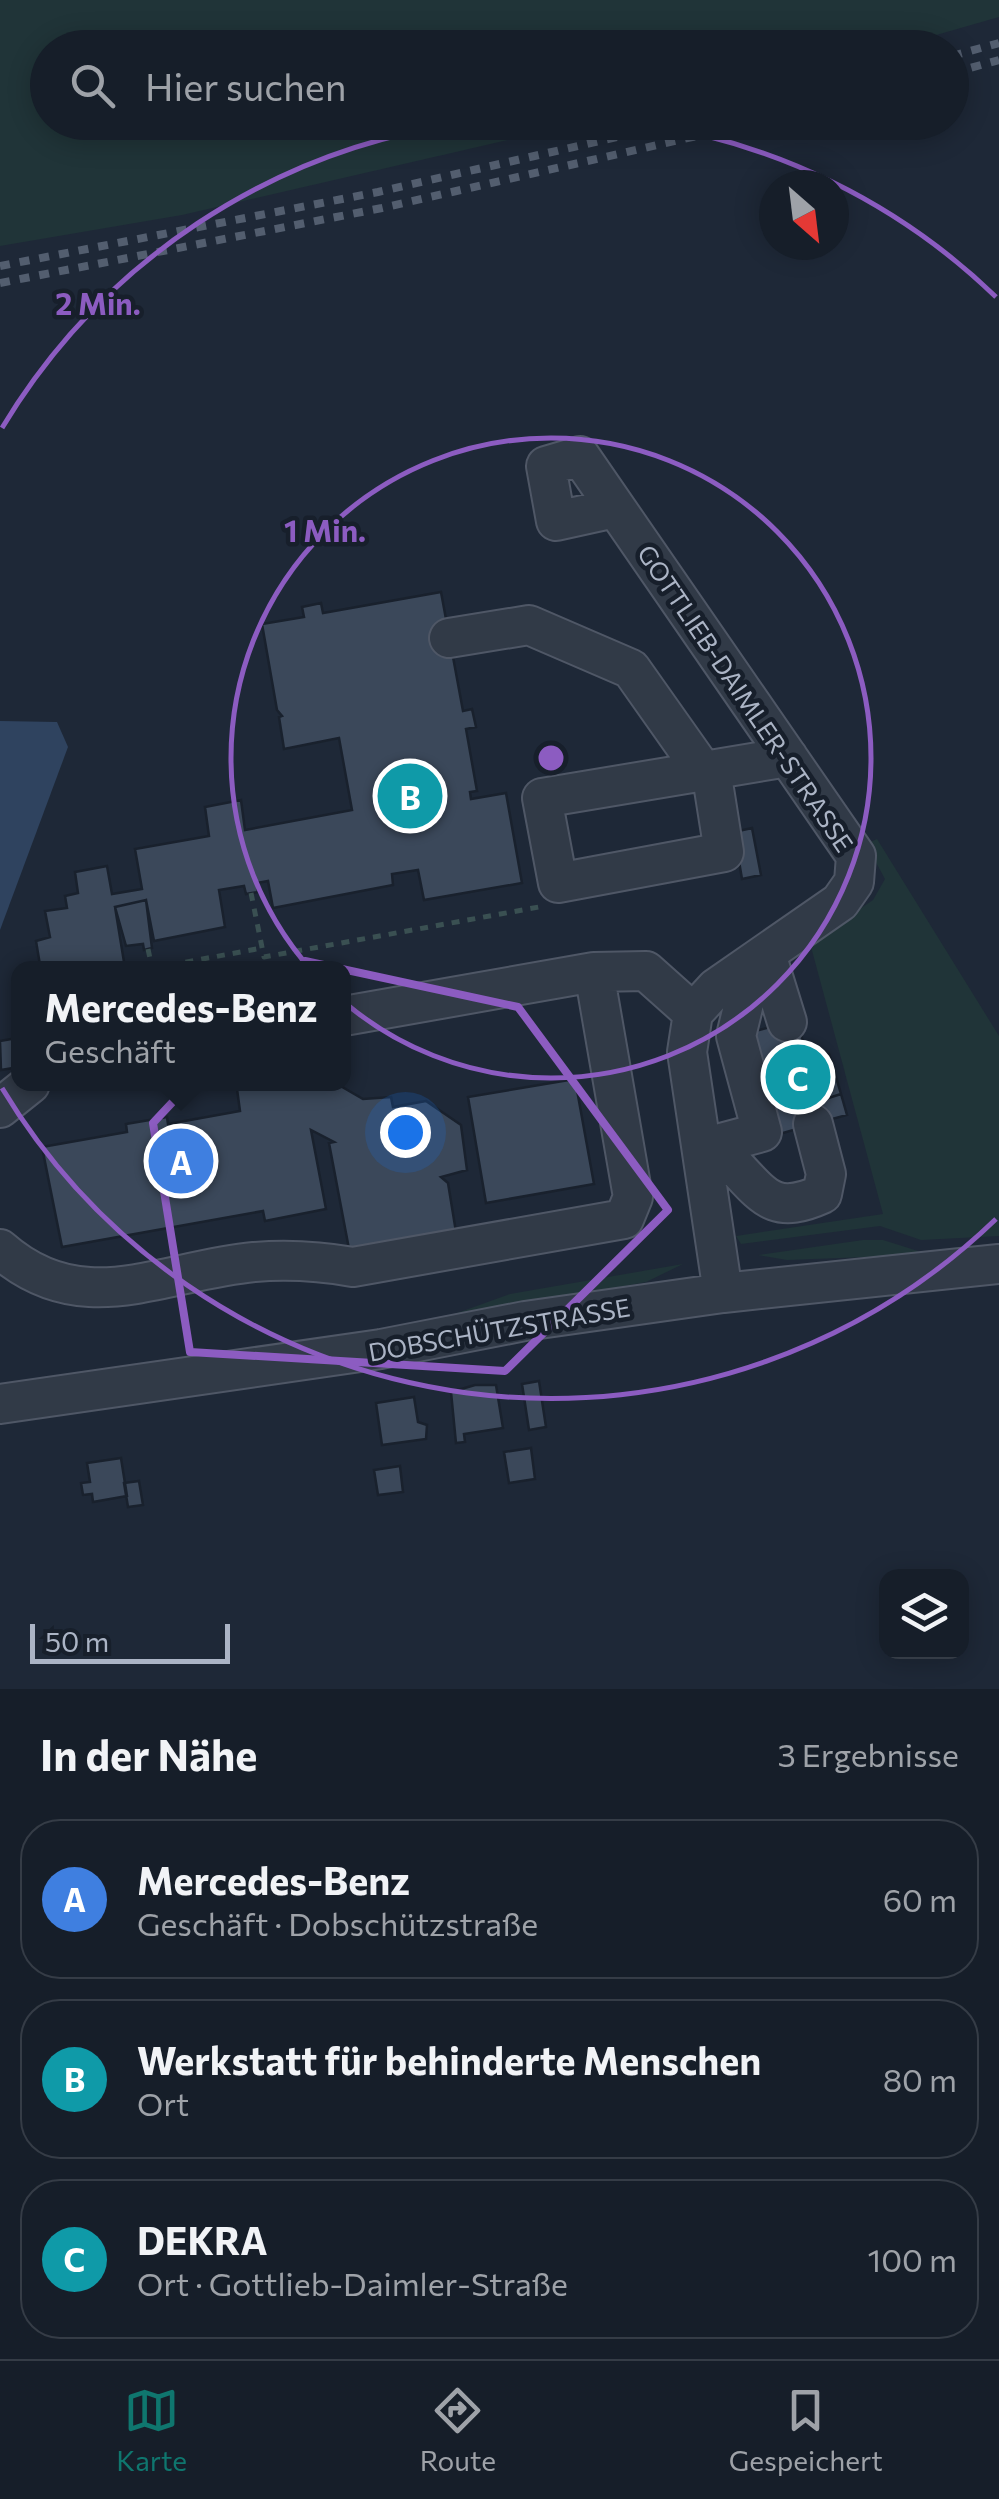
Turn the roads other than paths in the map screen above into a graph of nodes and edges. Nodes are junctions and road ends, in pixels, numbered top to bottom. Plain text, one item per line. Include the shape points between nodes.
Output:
1 (615, 508) dead end
2 (449, 638) dead end
3 (788, 757) junction
4 (707, 771) junction
5 (752, 964) junction
6 (594, 972) junction
7 (693, 1013) junction
8 (351, 1015) edge
9 (787, 1022) dead end
10 (21, 1091) edge
11 (0, 1108) edge
12 (814, 1124) dead end
13 (704, 1158) junction
14 (0, 1249) edge
15 (999, 1264) edge
16 (723, 1293) junction
17 (0, 1404) edge

1 - 3 street, GOTTLIEB-DAIMLER-STRASSE
2 - 4 street via 529,625 631,668
3 - 4 street
3 - 5 street, GOTTLIEB-DAIMLER-STRASSE via 856,856 854,882 840,902
4 - 4 street via 724,852 558,883 542,798
5 - 7 street, GOTTLIEB-DAIMLER-STRASSE
5 - 9 street
5 - 13 street via 736,1036 762,1132
6 - 7 street via 646,971
6 - 8 street
6 - 14 street via 633,1197 624,1218 353,1268 308,1259 251,1262 104,1290 26,1272
7 - 13 street via 687,1052
10 - 11 street
12 - 13 street via 826,1174 822,1194 796,1206 768,1200 734,1165
13 - 16 street
15 - 16 street, DOBSCHÜTZSTRASSE
16 - 17 street, DOBSCHÜTZSTRASSE

